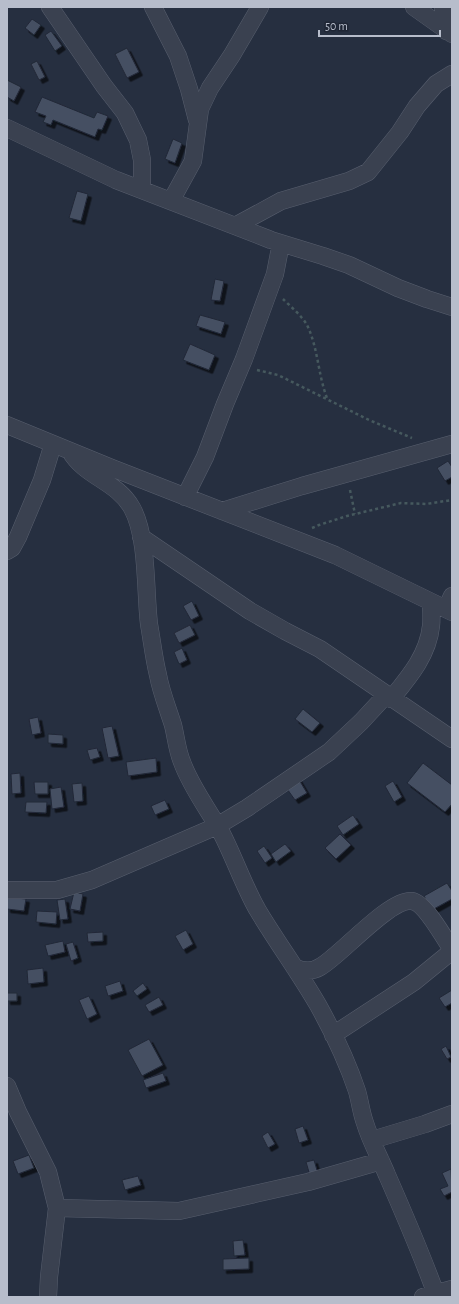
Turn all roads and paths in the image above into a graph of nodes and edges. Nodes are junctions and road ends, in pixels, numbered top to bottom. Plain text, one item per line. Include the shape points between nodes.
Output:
1 (50, 7) edge
2 (153, 7) edge
3 (260, 7) edge
4 (414, 7) edge
5 (443, 7) edge
6 (449, 32) edge
7 (452, 74) edge
8 (198, 124) junction
9 (7, 128) edge
10 (142, 190) junction
11 (171, 201) junction
12 (235, 226) junction
13 (281, 243) junction
14 (271, 285) junction
15 (452, 307) edge
16 (241, 366) junction
17 (327, 399) junction
18 (7, 426) edge
19 (53, 444) junction
20 (445, 446) edge
21 (70, 451) junction
22 (347, 473) junction
23 (185, 497) junction
24 (452, 500) edge
25 (222, 511) junction
26 (355, 514) junction
27 (141, 537) junction
28 (294, 539) junction
29 (7, 551) edge
30 (445, 604) edge
31 (388, 697) junction
32 (452, 739) edge
33 (217, 826) junction
34 (7, 890) edge
35 (452, 951) edge
36 (294, 967) junction
37 (334, 1035) junction
38 (7, 1086) edge
39 (452, 1114) edge
40 (372, 1140) junction
41 (381, 1161) junction
42 (57, 1208) junction
43 (437, 1294) edge
44 (48, 1297) edge

1 - 10 street via 125,113 138,140 142,160
2 - 8 street via 178,56
3 - 8 street via 210,88 200,109
4 - 6 street
5 - 6 street
7 - 12 street via 436,84 417,106 368,172 349,181 281,201
8 - 11 street via 193,161
9 - 10 street
10 - 11 street
11 - 12 street
12 - 13 street
13 - 14 street
13 - 15 street via 349,265 398,288
14 - 16 street
14 - 17 path via 306,324
16 - 17 path via 278,375
16 - 23 street via 205,457
17 - 20 path via 369,420
18 - 19 street
19 - 21 street
19 - 29 street via 42,480 18,537 12,548
20 - 22 street
21 - 23 street
21 - 27 street via 82,467 118,490 132,508
22 - 25 street
22 - 26 path
23 - 25 street
24 - 26 path via 401,504
25 - 28 street
26 - 28 path via 319,525
27 - 31 street via 250,611 320,649
27 - 33 street via 149,622 158,676 181,761
28 - 30 street
30 - 31 street via 431,627 424,651 411,675
31 - 32 street
31 - 33 street via 329,752
33 - 34 street via 92,880 58,890
33 - 36 street via 257,908
35 - 36 street via 424,908 412,901 394,907 369,925 320,968 309,971
35 - 37 street via 414,982
36 - 37 street
37 - 40 street via 358,1092
38 - 42 street via 48,1172
39 - 40 street
40 - 41 street
41 - 42 street via 308,1182 179,1210
41 - 43 street
42 - 44 street

